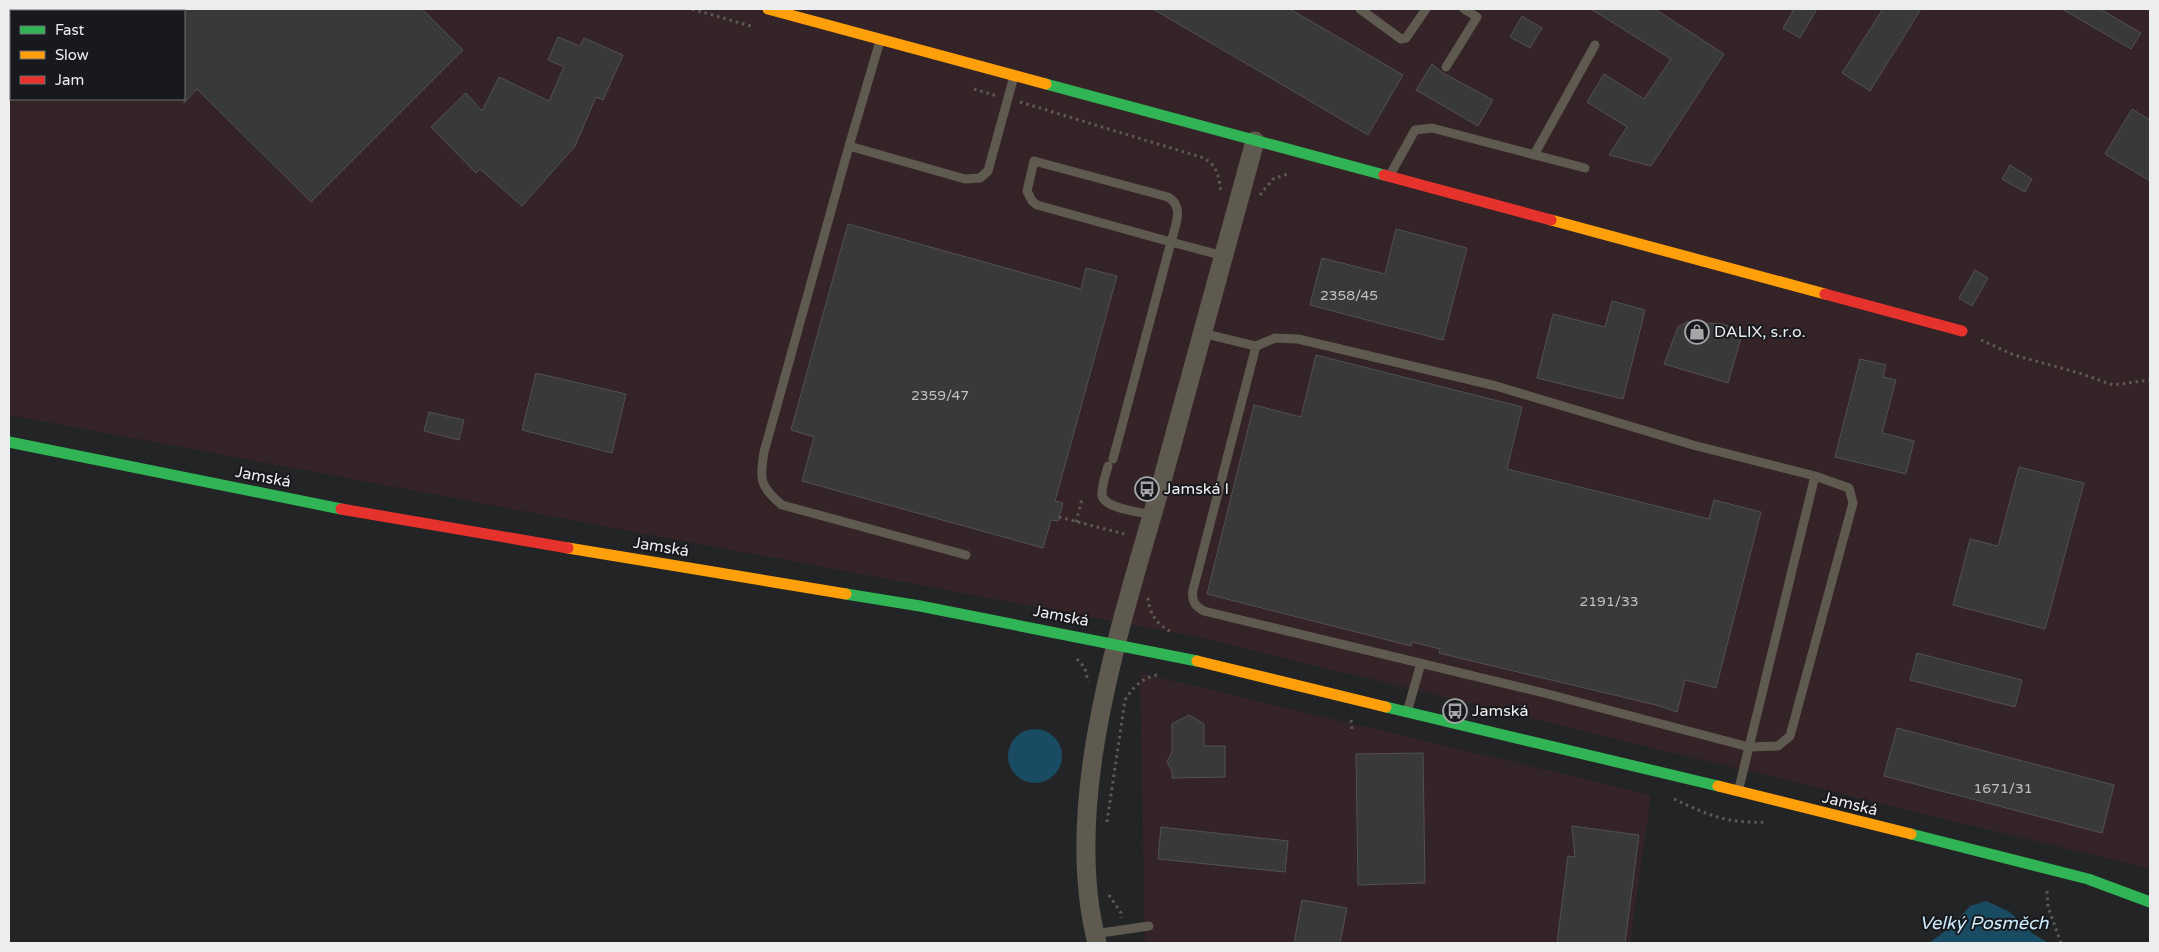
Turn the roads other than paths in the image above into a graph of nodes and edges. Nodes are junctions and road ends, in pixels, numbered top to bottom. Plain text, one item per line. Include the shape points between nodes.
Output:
1 (768, 9) edge
2 (1360, 9) edge
3 (1426, 9) edge
4 (1464, 9) edge
5 (796, 13) edge
6 (880, 40) junction
7 (1595, 45) dead end
8 (1446, 67) dead end
9 (1014, 76) junction
10 (1255, 141) junction
11 (849, 146) junction
12 (1534, 155) junction
13 (1585, 168) dead end
14 (1389, 177) junction
15 (1171, 242) junction
16 (1224, 256) junction
17 (1962, 331) road end
18 (1202, 332) junction
19 (1256, 346) junction
20 (9, 442) edge
21 (1815, 476) junction
22 (1152, 515) junction
23 (966, 555) dead end
24 (1117, 643) junction
25 (1421, 663) junction
26 (1407, 711) junction
27 (1749, 747) junction
28 (1738, 791) junction
29 (2150, 902) edge
30 (1149, 926) dead end
31 (1095, 939) edge

1 - 5 street
2 - 3 lane via 1401,40 1406,38
4 - 8 lane via 1477,16
5 - 6 street
6 - 9 street
6 - 11 lane
7 - 12 lane
9 - 10 street
9 - 11 lane via 991,164 980,178 966,178
10 - 14 street
10 - 16 street
11 - 23 lane via 764,452 760,478 767,492 782,505
12 - 13 lane
12 - 14 lane via 1432,128 1415,130
14 - 17 street
15 - 15 lane via 1179,209 1175,201 1034,161 1027,191 1038,205
15 - 16 lane
15 - 22 lane via 1101,494 1110,505
16 - 18 street
18 - 19 lane
18 - 22 street
19 - 21 lane via 1275,338 1298,339 1496,386 1693,445
19 - 25 lane via 1193,590 1193,602 1204,612
20 - 24 street, Jamská via 375,516 920,606
21 - 27 lane
21 - 27 lane via 1849,488 1853,503 1790,736 1778,746
22 - 24 street
24 - 26 street, Jamská
24 - 31 street via 1090,779 1085,859 1088,904
25 - 26 lane
25 - 27 lane
26 - 28 street, Jamská
27 - 28 lane
28 - 29 street, Jamská via 2088,879
30 - 31 lane

